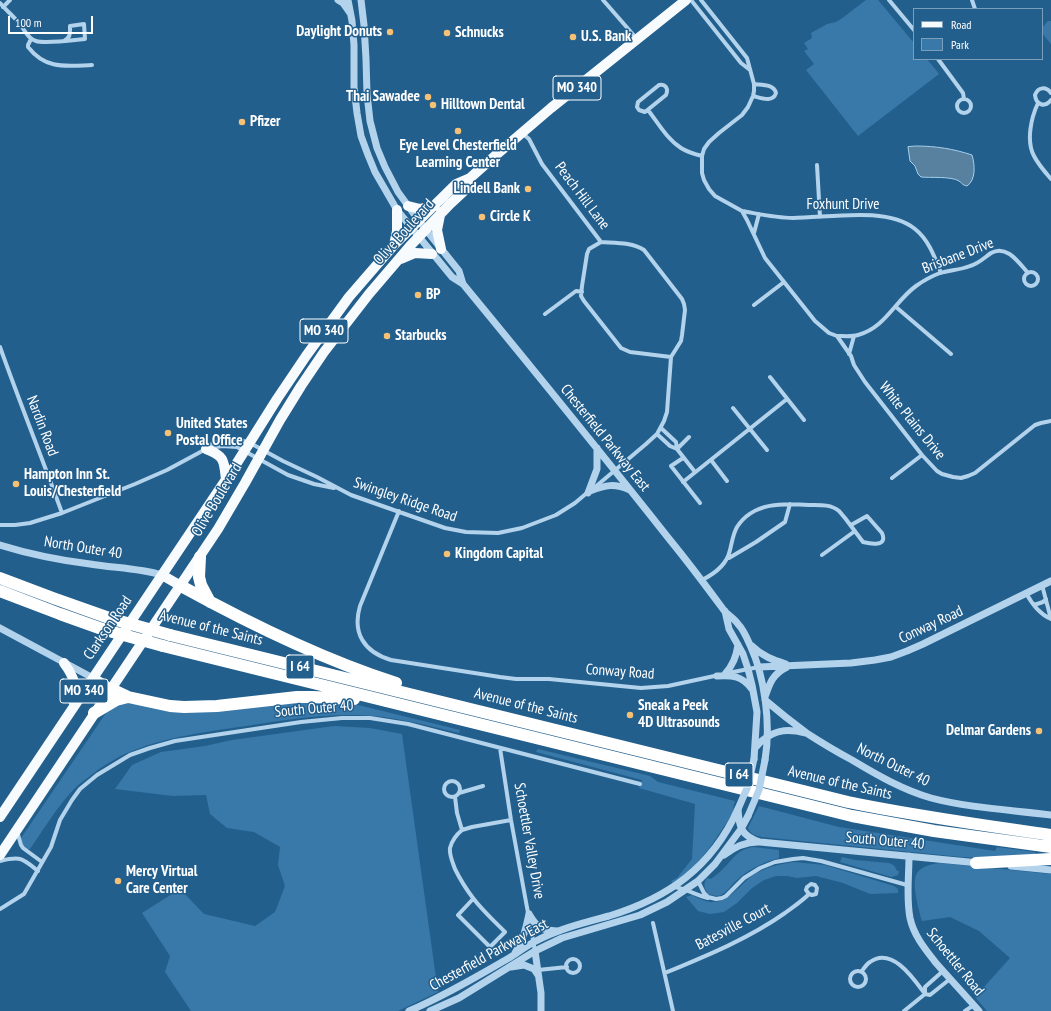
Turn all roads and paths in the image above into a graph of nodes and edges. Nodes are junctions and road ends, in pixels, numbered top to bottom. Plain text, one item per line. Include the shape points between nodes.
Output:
1 (10, 0) edge
2 (338, 0) edge
3 (348, 0) edge
4 (360, 0) edge
5 (367, 0) edge
6 (603, 0) edge
7 (686, 0) edge
8 (691, 0) edge
9 (701, 0) edge
10 (889, 0) edge
11 (2, 5) edge
12 (352, 16) junction
13 (363, 17) junction
14 (913, 29) edge
15 (31, 38) junction
16 (637, 40) junction
17 (64, 41) junction
18 (939, 60) edge
19 (92, 65) dead end
20 (750, 70) junction
21 (754, 84) junction
22 (1051, 93) edge
23 (753, 96) junction
24 (964, 99) dead end
25 (1051, 100) edge
26 (1038, 103) junction
27 (648, 110) junction
28 (522, 132) junction
29 (702, 156) junction
30 (818, 165) dead end
31 (470, 178) junction
32 (1051, 179) edge
33 (408, 206) junction
34 (434, 206) junction
35 (397, 210) junction
36 (742, 211) junction
37 (759, 214) junction
38 (440, 215) junction
39 (820, 216) junction
40 (422, 225) junction
41 (411, 229) junction
42 (754, 234) junction
43 (418, 237) junction
44 (601, 242) junction
45 (394, 245) junction
46 (441, 249) junction
47 (432, 254) junction
48 (397, 260) junction
49 (941, 273) junction
50 (1028, 273) dead end
51 (784, 282) junction
52 (463, 284) junction
53 (582, 292) junction
54 (754, 305) dead end
55 (896, 307) junction
56 (545, 314) dead end
57 (837, 336) junction
58 (854, 336) junction
59 (0, 347) edge
60 (849, 354) junction
61 (951, 354) dead end
62 (671, 357) junction
63 (770, 376) dead end
64 (787, 399) junction
65 (733, 408) dead end
66 (804, 420) dead end
67 (1051, 421) edge
68 (661, 428) junction
69 (750, 428) junction
70 (657, 434) junction
71 (689, 437) dead end
72 (247, 447) junction
73 (597, 448) junction
74 (206, 449) junction
75 (677, 449) junction
76 (767, 450) dead end
77 (261, 455) junction
78 (922, 455) junction
79 (683, 458) junction
80 (711, 460) junction
81 (615, 470) junction
82 (695, 472) junction
83 (892, 478) dead end
84 (226, 480) junction
85 (727, 481) dead end
86 (683, 482) junction
87 (338, 489) junction
88 (631, 490) junction
89 (589, 492) junction
90 (700, 503) dead end
91 (790, 504) junction
92 (400, 512) junction
93 (62, 513) junction
94 (0, 524) edge
95 (851, 526) junction
96 (855, 531) junction
97 (0, 545) edge
98 (822, 555) dead end
99 (200, 557) junction
100 (728, 558) junction
101 (162, 575) junction
102 (0, 578) edge
103 (702, 580) junction
104 (1051, 581) edge
105 (1042, 585) junction
106 (181, 586) junction
107 (0, 591) edge
108 (1026, 593) junction
109 (1046, 599) junction
110 (211, 603) junction
111 (1034, 605) junction
112 (725, 611) junction
113 (1051, 619) edge
114 (0, 628) edge
115 (748, 641) junction
116 (738, 645) junction
117 (64, 663) junction
118 (790, 666) junction
119 (758, 667) junction
120 (748, 669) junction
121 (725, 674) junction
122 (717, 676) junction
123 (92, 678) junction
124 (111, 689) junction
125 (754, 693) junction
126 (128, 697) junction
127 (765, 698) junction
128 (430, 699) junction
129 (379, 700) junction
130 (73, 707) junction
131 (94, 713) junction
132 (810, 735) junction
133 (768, 736) junction
134 (500, 748) junction
135 (755, 748) junction
136 (640, 784) dead end
137 (483, 786) dead end
138 (459, 793) junction
139 (455, 797) junction
140 (3, 808) edge
141 (737, 812) junction
142 (1051, 815) edge
143 (0, 817) edge
144 (510, 820) junction
145 (17, 829) junction
146 (741, 829) junction
147 (462, 830) junction
148 (1051, 835) edge
149 (760, 842) junction
150 (1051, 847) edge
151 (0, 855) edge
152 (909, 856) junction
153 (1051, 859) edge
154 (0, 861) edge
155 (42, 862) junction
156 (716, 862) junction
157 (976, 863) junction
158 (1051, 870) edge
159 (38, 871) junction
160 (698, 881) junction
161 (907, 885) junction
162 (673, 887) junction
163 (684, 890) junction
164 (809, 894) dead end
165 (712, 898) junction
166 (473, 899) junction
167 (0, 909) edge
168 (529, 914) junction
169 (653, 923) dead end
170 (557, 931) junction
171 (534, 942) junction
172 (536, 951) junction
173 (514, 955) junction
174 (567, 967) dead end
175 (508, 968) junction
176 (862, 971) junction
177 (943, 971) junction
178 (538, 972) junction
179 (665, 973) junction
180 (950, 979) junction
181 (925, 994) junction
182 (974, 1005) junction
183 (409, 1011) edge
184 (430, 1011) edge
185 (541, 1011) edge
186 (673, 1011) edge
187 (904, 1011) edge
188 (965, 1011) edge
189 (979, 1011) edge

1 - 11 street
2 - 12 street
3 - 12 street, Chesterfield Parkway East
4 - 13 street
5 - 13 street
6 - 16 street
7 - 16 main road, Olive Boulevard / MO 340
8 - 20 street via 741,63
9 - 20 street via 747,58
10 - 14 street
11 - 15 street
12 - 35 street, Chesterfield Parkway East via 354,87 361,136 375,172
13 - 33 street, Chesterfield Parkway East via 370,121 385,167
15 - 17 street via 42,42
15 - 19 street via 28,47 47,63 63,66
16 - 28 main road, Olive Boulevard / MO 340
17 - 17 street via 85,39 84,24 70,26 69,37
18 - 24 street via 963,93
20 - 21 street
21 - 23 street
21 - 23 street via 772,87 776,93 771,99
22 - 26 street via 1046,89 1038,90 1035,95
23 - 29 street via 742,115 709,142
25 - 26 street via 1045,105
26 - 32 street via 1032,125 1031,146 1038,163
27 - 27 street via 666,95 666,86 657,86 638,102 639,110
27 - 29 street via 677,145
28 - 31 main road, Olive Boulevard / MO 340
28 - 44 street, Peach Hill Lane via 529,139 542,164
29 - 36 street via 702,173 709,189 715,196
30 - 39 street
31 - 34 main road, Olive Boulevard / MO 340 via 456,184
31 - 38 main road, Olive Boulevard / MO 340 via 464,191
33 - 34 main road via 420,209
33 - 40 street, Chesterfield Parkway East
34 - 40 main road, Olive Boulevard / MO 340
35 - 41 street, Chesterfield Parkway East
35 - 45 main road
36 - 37 street, Foxhunt Drive
36 - 42 street, White Plains Drive
37 - 39 street, Foxhunt Drive via 779,217
37 - 42 street
38 - 40 main road, Olive Boulevard / MO 340
38 - 46 main road via 437,230
39 - 49 street, Foxhunt Drive via 871,215 905,223 915,229 927,244
40 - 41 main road, Olive Boulevard / MO 340
40 - 43 main road, Olive Boulevard / MO 340
40 - 46 street, Chesterfield Parkway East
41 - 43 street, Chesterfield Parkway East
41 - 45 main road, Olive Boulevard / MO 340
42 - 51 street, White Plains Drive via 765,258
43 - 47 street, Chesterfield Parkway East
43 - 48 main road, Olive Boulevard / MO 340
44 - 53 street via 589,249
44 - 62 street, Peach Hill Lane via 633,245 644,250 682,299 685,310 681,341
45 - 72 main road, Olive Boulevard / MO 340 via 349,297 281,393
46 - 52 street, Chesterfield Parkway East via 459,271
47 - 48 main road via 409,254
47 - 52 street, Chesterfield Parkway East via 452,277
48 - 77 main road, Olive Boulevard / MO 340 via 316,363
49 - 50 street, Brisbane Drive via 971,266 996,251 1002,251 1009,253
49 - 55 street, Brisbane Drive via 915,286
51 - 54 street
51 - 57 street, White Plains Drive via 815,321 829,333
52 - 73 street, Chesterfield Parkway East
53 - 56 street via 576,291
53 - 62 street via 584,301 621,348 630,352
55 - 58 street, Brisbane Drive via 884,321 871,330
55 - 61 street
57 - 58 street, Brisbane Drive
57 - 60 street, White Plains Drive
58 - 60 street
59 - 93 street, Nardin Road
60 - 78 street, White Plains Drive via 865,382
62 - 68 street, Peach Hill Lane via 666,412
63 - 64 street
64 - 66 street
64 - 69 street
65 - 69 street
67 - 78 street, White Plains Drive via 1035,425 975,473 961,478 936,471
68 - 70 street, Peach Hill Lane
68 - 75 street via 676,442
69 - 76 street
69 - 80 street
70 - 75 street
70 - 81 street, Peach Hill Lane
71 - 75 street
72 - 74 street, Swingley Ridge Road
72 - 74 street, Swingley Ridge Road via 237,439 226,438
72 - 77 street, Swingley Ridge Road
72 - 77 street, Swingley Ridge Road
72 - 84 main road, Olive Boulevard / MO 340
73 - 81 street, Chesterfield Parkway East
73 - 89 street via 597,469
74 - 84 main road via 221,457
74 - 93 street, Swingley Ridge Road via 135,484
75 - 79 street
77 - 87 street, Swingley Ridge Road via 282,461
77 - 87 street, Swingley Ridge Road via 296,479
77 - 99 main road, Olive Boulevard / MO 340
78 - 83 street
79 - 82 street
79 - 86 street via 671,466
80 - 82 street
80 - 85 street
81 - 88 street, Chesterfield Parkway East
81 - 89 street, Swingley Ridge Road
82 - 86 street
84 - 101 main road, Olive Boulevard / MO 340
86 - 90 street
87 - 92 street, Swingley Ridge Road
88 - 89 street via 604,486
88 - 103 street, Chesterfield Parkway East
89 - 92 street, Swingley Ridge Road via 556,515 522,528 498,533 455,530
91 - 95 street via 832,507 839,511
91 - 100 street via 785,522
91 - 100 street via 772,505 756,510 745,518 737,527
92 - 122 street, Conway Road via 357,615 364,643 378,655 391,660 500,677 641,688 668,686
93 - 94 street, Swingley Ridge Road via 30,523
95 - 96 street
95 - 96 street via 867,516 882,533 883,540 875,544 863,542
96 - 98 street
97 - 101 street, North Outer 40 via 69,561
99 - 106 main road, Olive Boulevard / MO 340
99 - 110 highway via 199,577
100 - 103 street via 714,574
101 - 106 main road
101 - 123 main road, Clarkson Road / MO 340
102 - 128 highway, Avenue of the Saints / I 64, bridge via 110,618 170,635
103 - 112 street, Chesterfield Parkway East
104 - 105 street, Conway Road
105 - 108 street, Conway Road
105 - 109 street
106 - 110 highway
106 - 124 main road, Olive Boulevard / MO 340
107 - 129 highway, Avenue of the Saints / I 64, bridge via 102,629
108 - 111 street
108 - 118 street, Conway Road via 908,651 875,660
109 - 111 street via 1041,604
109 - 113 street
110 - 128 highway via 270,633
111 - 113 street
112 - 115 street, Chesterfield Parkway East via 739,624
112 - 116 street, Chesterfield Parkway East via 729,629
114 - 117 street
115 - 118 street via 768,658
115 - 119 street, Chesterfield Parkway East
116 - 120 street, Chesterfield Parkway East
116 - 121 street via 732,665
117 - 123 street
117 - 130 main road via 75,683 76,699
118 - 119 street, Conway Road
118 - 127 street via 772,678
119 - 120 street, Conway Road
119 - 127 street, Chesterfield Parkway East
120 - 121 street, Conway Road
120 - 125 street, Chesterfield Parkway East
121 - 122 street, Conway Road
122 - 125 street via 741,678
123 - 124 main road
123 - 130 main road, Clarkson Road / MO 340
124 - 126 highway
124 - 131 main road, MO 340
125 - 135 street, Chesterfield Parkway East via 757,712
126 - 129 highway via 184,707 308,697
126 - 131 highway via 116,700
127 - 132 street, North Outer 40
127 - 133 street, Chesterfield Parkway East
128 - 148 highway, Avenue of the Saints / I 64 via 879,808
129 - 150 highway, Avenue of the Saints / I 64 via 852,816 934,831
130 - 140 main road, Clarkson Road / MO 340
131 - 145 main road, MO 340
132 - 133 street via 786,730
132 - 142 street, North Outer 40 via 872,772 924,796 966,805
133 - 135 street
133 - 146 street, Chesterfield Parkway East, bridge via 759,790
134 - 136 street, South Outer 40
134 - 144 street, Schoettler Valley Drive
134 - 155 street, South Outer 40 via 408,724 370,718 301,722 175,740 130,755 84,786 60,820 51,847
135 - 141 street, Chesterfield Parkway East, bridge via 748,786
137 - 138 street
138 - 139 street
138 - 139 street via 461,789 458,783 453,781 445,785 446,794
139 - 147 street
140 - 143 main road, Clarkson Road / MO 340
141 - 146 street
141 - 162 street, Chesterfield Parkway East via 706,859
144 - 147 street
144 - 168 street, Schoettler Valley Drive
145 - 151 main road, MO 340
145 - 155 street via 23,848
146 - 149 street, South Outer 40 via 752,839
146 - 156 street, Chesterfield Parkway East
147 - 166 street via 452,841 451,856 464,886
149 - 152 street, South Outer 40
149 - 156 street via 730,850
152 - 157 street, South Outer 40
152 - 161 street, Schoettler Road
153 - 157 highway
154 - 159 street via 18,858
155 - 159 street, South Outer 40
156 - 160 street, Chesterfield Parkway East
157 - 158 street, South Outer 40
159 - 167 street, South Outer 40 via 24,894
160 - 163 street, Chesterfield Parkway East
160 - 165 street via 704,893
161 - 165 street via 807,858 775,862 760,868 744,878 726,896
161 - 177 street, Schoettler Road via 912,927 920,944
162 - 163 street
162 - 170 street, Chesterfield Parkway East via 634,907
163 - 165 street
163 - 172 street, Chesterfield Parkway East via 667,902 640,915 562,938
164 - 179 street, Batesville Court via 772,922 749,935
166 - 166 street via 458,915 490,947 505,932
168 - 170 street via 536,925 545,930
168 - 171 street, Schoettler Valley Drive
168 - 173 street via 522,942
169 - 179 street
170 - 171 street, Chesterfield Parkway East
171 - 172 street, Schoettler Valley Drive
171 - 173 street, Chesterfield Parkway East
172 - 175 street, Chesterfield Parkway East
172 - 178 street, Schoettler Valley Drive
173 - 183 street, Chesterfield Parkway East via 460,987
174 - 178 street
175 - 178 street via 524,965
175 - 184 street, Chesterfield Parkway East via 459,998
176 - 176 street via 851,974 849,979 853,986 860,987 866,982 866,976
176 - 181 street via 874,960 890,959 902,966
177 - 180 street, Schoettler Road
177 - 181 street via 925,988
178 - 185 street, Schoettler Valley Drive
179 - 186 street
180 - 181 street via 930,995
180 - 182 street, Schoettler Road
181 - 187 street
182 - 188 street
182 - 189 street, Schoettler Road

